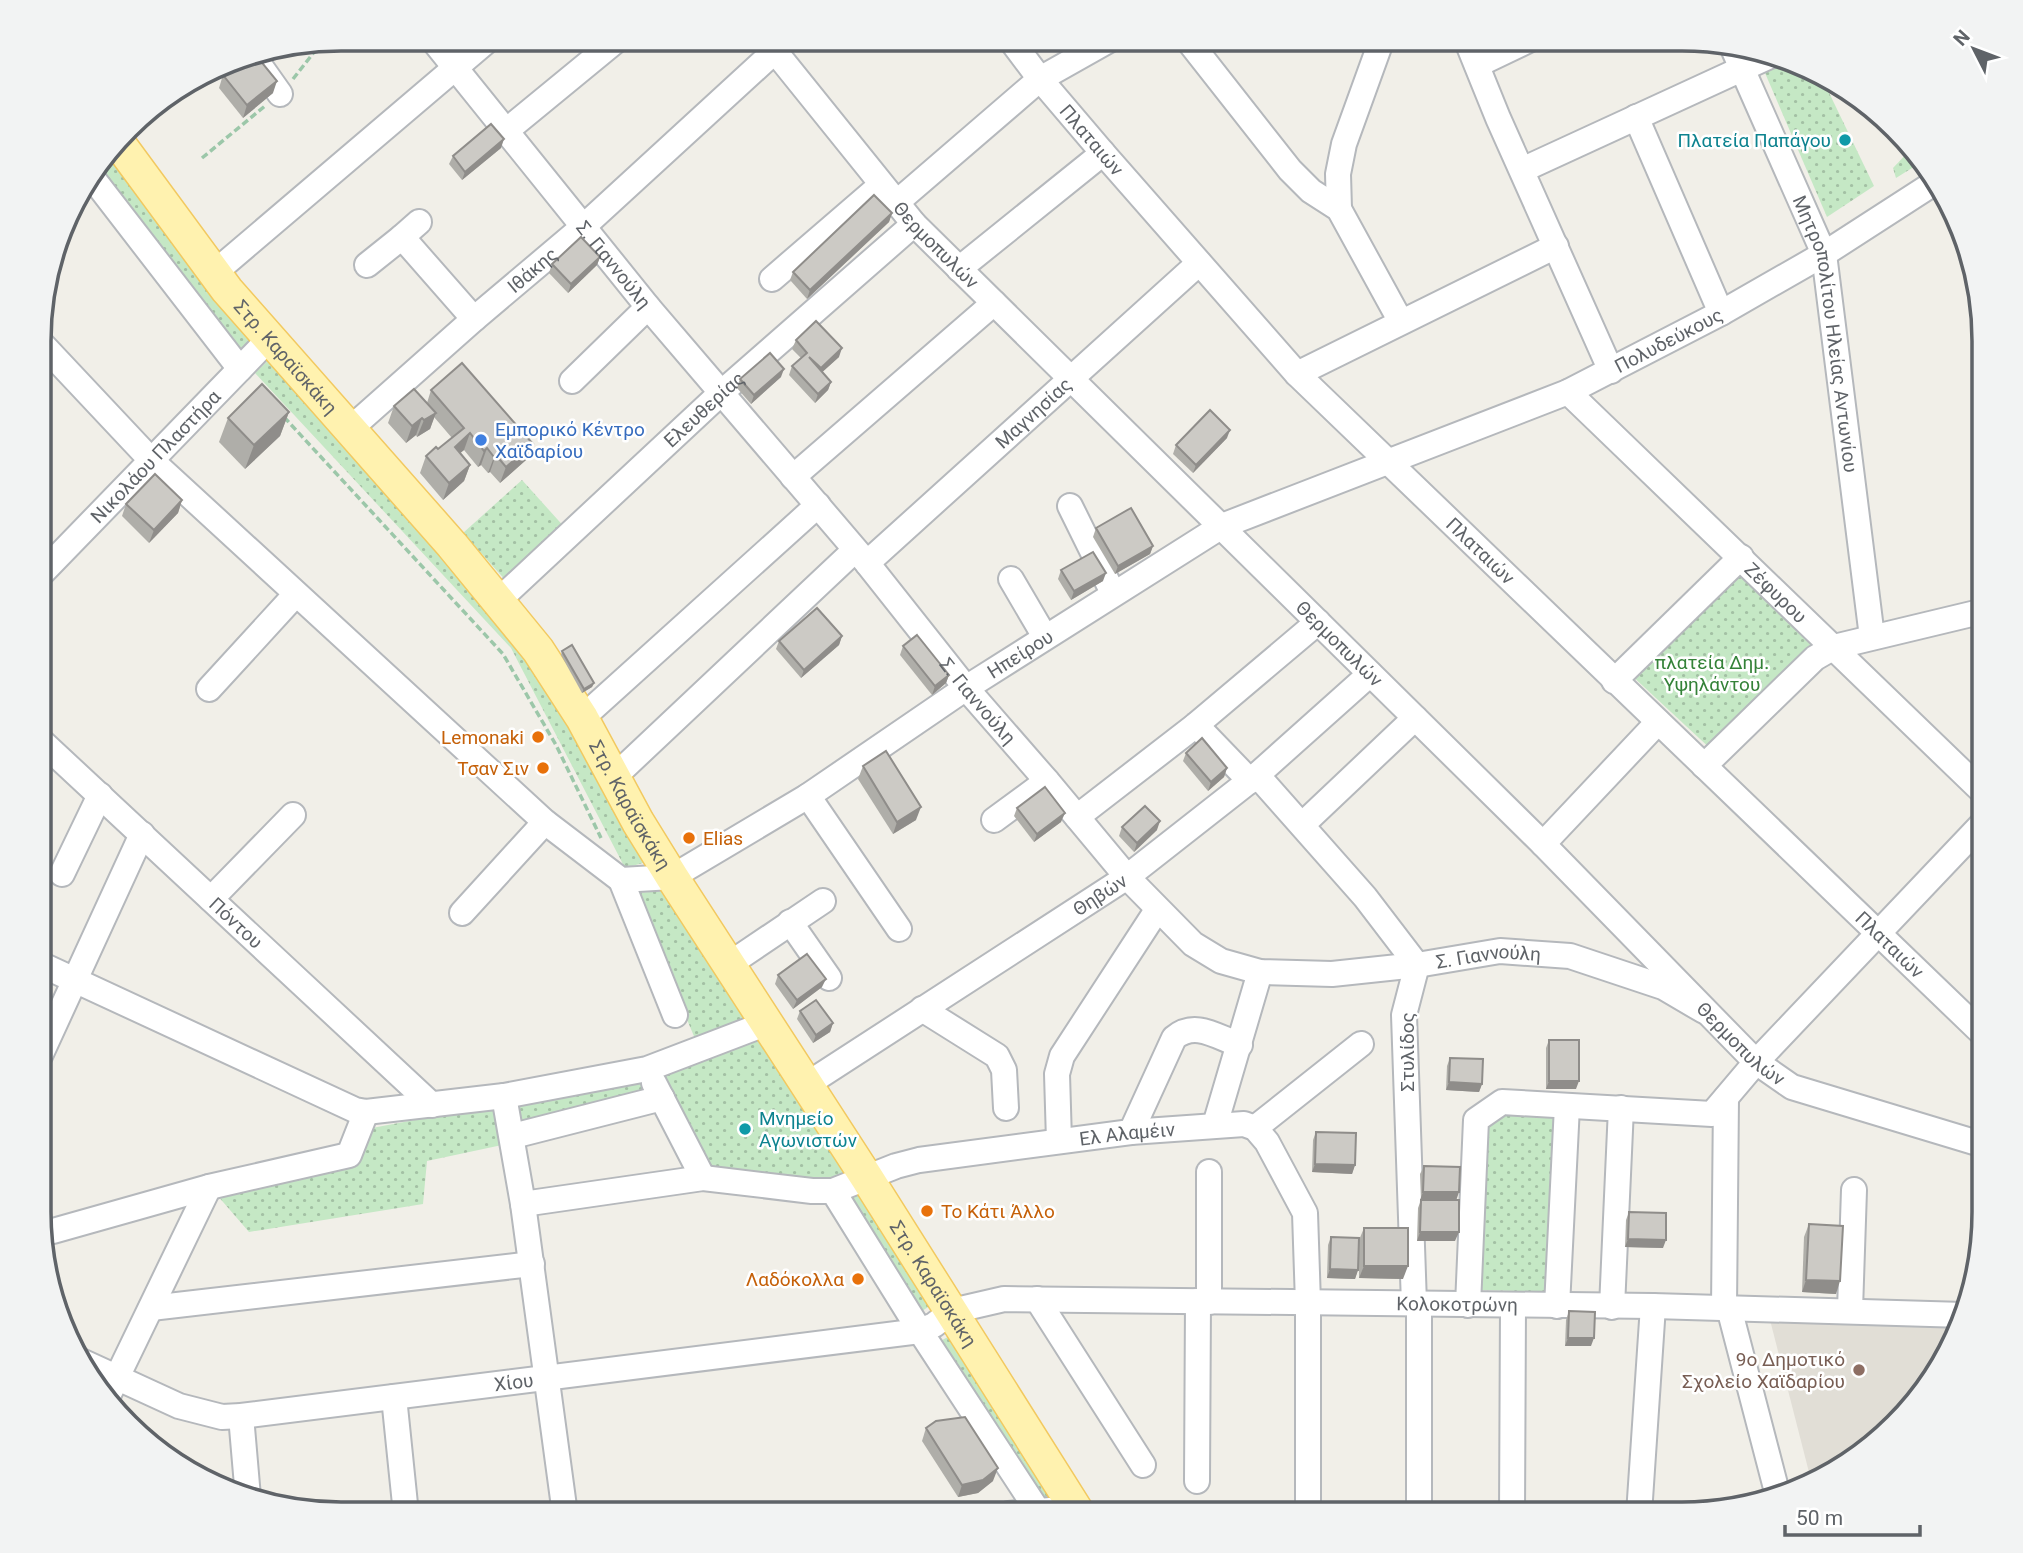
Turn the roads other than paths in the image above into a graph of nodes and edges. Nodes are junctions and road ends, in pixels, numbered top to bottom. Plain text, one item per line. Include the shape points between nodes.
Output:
1 (443, 51) edge
2 (474, 51) edge
3 (603, 51) edge
4 (764, 51) edge
5 (775, 51) edge
6 (1019, 51) edge
7 (1090, 51) edge
8 (1196, 51) edge
9 (1378, 51) edge
10 (1471, 51) edge
11 (1506, 51) edge
12 (1736, 55) edge
13 (1759, 61) edge
14 (258, 63) edge
15 (1477, 65) junction
16 (456, 67) junction
17 (1741, 70) junction
18 (1040, 79) junction
19 (280, 94) edge
20 (1636, 117) junction
21 (506, 131) junction
22 (123, 149) edge
23 (1102, 153) junction
24 (1522, 170) junction
25 (97, 184) edge
26 (1927, 187) edge
27 (889, 194) junction
28 (1339, 209) junction
29 (915, 224) junction
30 (583, 226) junction
31 (1556, 246) junction
32 (1824, 254) junction
33 (1199, 263) junction
34 (367, 265) dead end
35 (959, 269) junction
36 (214, 273) junction
37 (772, 279) dead end
38 (994, 303) junction
39 (648, 307) junction
40 (1721, 313) junction
41 (474, 319) junction
42 (1401, 322) junction
43 (270, 338) junction
44 (51, 354) edge
45 (240, 369) junction
46 (1611, 371) junction
47 (1297, 374) junction
48 (1070, 378) junction
49 (572, 381) dead end
50 (1569, 392) junction
51 (721, 394) junction
52 (350, 429) junction
53 (151, 460) junction
54 (1387, 463) junction
55 (793, 477) junction
56 (818, 505) junction
57 (1070, 506) dead end
58 (1222, 526) junction
59 (51, 555) edge
60 (861, 557) junction
61 (1741, 557) junction
62 (1011, 579) dead end
63 (1113, 593) junction
64 (296, 594) junction
65 (499, 600) junction
66 (1972, 614) edge
67 (1318, 622) junction
68 (1045, 636) junction
69 (1872, 637) junction
70 (1834, 647) junction
71 (1370, 674) junction
72 (1614, 681) junction
73 (966, 688) junction
74 (209, 689) dead end
75 (582, 718) junction
76 (1415, 718) junction
77 (1658, 722) junction
78 (1196, 726) junction
79 (51, 750) edge
80 (1704, 766) junction
81 (614, 777) junction
82 (1253, 778) junction
83 (1047, 780) junction
84 (1972, 781) edge
85 (100, 795) junction
86 (808, 796) junction
87 (293, 815) dead end
88 (1077, 817) junction
89 (994, 820) dead end
90 (545, 822) junction
91 (1302, 825) junction
92 (142, 834) junction
93 (1972, 834) edge
94 (1543, 844) junction
95 (62, 874) dead end
96 (672, 877) junction
97 (1127, 877) junction
98 (621, 880) junction
99 (211, 899) junction
100 (823, 901) dead end
101 (1157, 910) junction
102 (462, 913) dead end
103 (790, 922) junction
104 (899, 929) dead end
105 (1877, 932) junction
106 (728, 965) junction
107 (1417, 965) junction
108 (51, 969) edge
109 (1260, 972) junction
110 (829, 978) edge
111 (74, 980) junction
112 (922, 1009) junction
113 (1704, 1011) junction
114 (676, 1015) dead end
115 (1972, 1023) edge
116 (765, 1024) junction
117 (51, 1031) edge
118 (1361, 1044) dead end
119 (1240, 1045) junction
120 (1756, 1062) junction
121 (647, 1069) junction
122 (806, 1085) junction
123 (505, 1096) junction
124 (662, 1098) junction
125 (1726, 1098) junction
126 (432, 1105) junction
127 (1567, 1106) junction
128 (1006, 1108) dead end
129 (1621, 1108) junction
130 (366, 1112) junction
131 (1215, 1125) junction
132 (1255, 1128) junction
133 (1131, 1132) junction
134 (513, 1136) junction
135 (1972, 1141) edge
136 (1059, 1142) junction
137 (1209, 1172) dead end
138 (703, 1178) junction
139 (867, 1178) junction
140 (209, 1187) junction
141 (1854, 1190) dead end
142 (833, 1191) junction
143 (523, 1204) junction
144 (51, 1231) edge
145 (531, 1264) junction
146 (1037, 1299) junction
147 (1204, 1302) junction
148 (1308, 1303) junction
149 (1416, 1304) junction
150 (1468, 1305) junction
151 (1513, 1306) junction
152 (1557, 1306) junction
153 (1653, 1306) junction
154 (1612, 1307) junction
155 (151, 1308) junction
156 (1727, 1308) junction
157 (1850, 1310) junction
158 (952, 1311) junction
159 (1953, 1314) edge
160 (920, 1331) junction
161 (546, 1379) junction
162 (113, 1387) edge
163 (394, 1398) junction
164 (241, 1416) junction
165 (1143, 1465) dead end
166 (1197, 1481) dead end
167 (247, 1487) edge
168 (1776, 1487) edge
169 (405, 1502) edge
170 (563, 1502) edge
171 (1032, 1502) edge
172 (1071, 1502) edge
173 (1308, 1502) edge
174 (1419, 1502) edge
175 (1511, 1502) edge
176 (1640, 1502) edge

1 - 16 street, Σ. Γιαννούλη
2 - 16 street
3 - 21 street
4 - 30 street, Ιθάκης
5 - 27 street, Θερμοπυλών
6 - 18 street, Πλαταιών
7 - 18 street
8 - 28 street via 1290,170
9 - 28 street via 1344,144 1338,174
10 - 15 street
11 - 15 street
12 - 17 street, Μητροπολίτου Ηλείας Αντωνίου
13 - 17 street
14 - 19 street
15 - 24 street
16 - 21 street, Σ. Γιαννούλη
16 - 36 street
17 - 20 street
17 - 32 street, Μητροπολίτου Ηλείας Αντωνίου
18 - 23 street, Πλαταιών
18 - 27 street
20 - 24 street
20 - 40 street
21 - 30 street, Σ. Γιαννούλη
22 - 36 main road, Στρ. Καραϊσκάκη
23 - 33 street, Πλαταιών
23 - 35 street
24 - 31 street
25 - 45 street
26 - 32 street, Πολυδεύκους
27 - 29 street, Θερμοπυλών
27 - 37 street
28 - 42 street
29 - 35 street, Θερμοπυλών
29 - 51 street, Ελευθερίας
30 - 39 street, Σ. Γιαννούλη
30 - 41 street, Ιθάκης
31 - 42 street
31 - 46 street
32 - 40 street, Πολυδεύκους
32 - 69 street, Μητροπολίτου Ηλείας Αντωνίου
33 - 47 street, Πλαταιών
33 - 48 street, Μαγνησίας
34 - 41 street via 410,229
35 - 38 street, Θερμοπυλών
36 - 43 main road, Στρ. Καραϊσκάκη
38 - 48 street, Θερμοπυλών
38 - 55 street
39 - 49 street
39 - 51 street, Σ. Γιαννούλη
40 - 46 street, Πολυδεύκους
41 - 52 street, Ιθάκης
42 - 47 street
43 - 45 street, Νικολάου Πλαστήρα
43 - 52 main road, Στρ. Καραϊσκάκη
44 - 53 street
45 - 53 street, Νικολάου Πλαστήρα
46 - 50 street, Πολυδεύκους
47 - 54 street, Πλαταιών
48 - 58 street, Θερμοπυλών
48 - 60 street, Μαγνησίας
50 - 54 street, Πολυδεύκους
50 - 61 street, Ζέφυρου
51 - 55 street, Σ. Γιαννούλη
51 - 65 street, Ελευθερίας
52 - 65 main road, Στρ. Καραϊσκάκη
53 - 59 street, Νικολάου Πλαστήρα
53 - 64 street
54 - 58 street, Ηπείρου
54 - 72 street, Πλαταιών
55 - 56 street, Σ. Γιαννούλη
56 - 60 street, Σ. Γιαννούλη
56 - 75 street
57 - 63 street
58 - 63 street, Ηπείρου
58 - 67 street, Θερμοπυλών
60 - 73 street, Σ. Γιαννούλη
60 - 81 street, Μαγνησίας
61 - 70 street, Ζέφυρου
61 - 72 street
62 - 68 street
63 - 68 street, Ηπείρου
64 - 74 street
64 - 90 street
65 - 75 main road, Στρ. Καραϊσκάκη
66 - 69 street
67 - 71 street, Θερμοπυλών
67 - 78 street
68 - 73 street, Ηπείρου
69 - 70 street
70 - 80 street via 1815,658
70 - 84 street, Ζέφυρου
71 - 76 street, Θερμοπυλών
71 - 82 street, Θηβών
72 - 77 street, Πλαταιών
73 - 83 street, Σ. Γιαννούλη
73 - 86 street, Ηπείρου
75 - 81 main road, Στρ. Καραϊσκάκη
76 - 91 street
76 - 94 street, Θερμοπυλών
77 - 80 street, Πλαταιών
77 - 94 street
78 - 82 street
78 - 88 street
79 - 85 street, Πόντου
80 - 105 street, Πλαταιών
81 - 96 main road, Στρ. Καραϊσκάκη
82 - 91 street
82 - 97 street, Θηβών
83 - 88 street, Σ. Γιαννούλη
83 - 89 street
85 - 92 street, Πόντου
85 - 95 street
86 - 96 street, Ηπείρου
86 - 104 street
87 - 99 street
88 - 97 street, Σ. Γιαννούλη
90 - 98 street
90 - 102 street
91 - 107 street
92 - 99 street, Πόντου
92 - 111 street
93 - 105 street
94 - 113 street, Θερμοπυλών
96 - 98 street
96 - 106 main road, Στρ. Καραϊσκάκη
97 - 101 street, Σ. Γιαννούλη
97 - 112 street, Θηβών
98 - 114 street
99 - 126 street, Πόντου
100 - 103 street
101 - 109 street, Σ. Γιαννούλη via 1193,944 1221,961
101 - 136 street via 1062,1056 1057,1074
103 - 106 street
103 - 110 street
105 - 115 street, Πλαταιών
105 - 120 street
106 - 116 main road, Στρ. Καραϊσκάκη
107 - 109 street, Σ. Γιαννούλη via 1332,974
107 - 113 street, Σ. Γιαννούλη via 1500,951 1570,956 1663,987
107 - 149 street, Στυλίδος via 1404,1015
108 - 111 street
109 - 119 street
111 - 117 street
111 - 130 street
112 - 122 street, Θηβών
112 - 128 street via 997,1056 1004,1070
113 - 120 street, Θερμοπυλών
116 - 121 street
116 - 122 main road, Στρ. Καραϊσκάκη
118 - 132 street
119 - 131 street
119 - 133 street via 1195,1028 1174,1038
120 - 125 street
120 - 135 street, Θερμοπυλών via 1792,1087
121 - 123 street
121 - 124 street
122 - 139 main road, Στρ. Καραϊσκάκη
123 - 126 street
123 - 134 street
124 - 134 street
124 - 138 street
125 - 129 street via 1712,1114
125 - 156 street
126 - 130 street
127 - 129 street
127 - 150 street via 1502,1102 1476,1120
127 - 152 street
129 - 154 street
130 - 140 street via 349,1155
131 - 132 street, Ελ Αλαμέιν
131 - 133 street, Ελ Αλαμέιν
132 - 148 street via 1305,1213
133 - 136 street, Ελ Αλαμέιν
134 - 143 street
136 - 139 street, Ελ Αλαμέιν via 919,1160
137 - 147 street
138 - 142 street
138 - 143 street
139 - 142 street, Ελ Αλαμέιν
139 - 158 main road, Στρ. Καραϊσκάκη
140 - 144 street
140 - 155 street
141 - 157 street
142 - 160 street
143 - 145 street
145 - 155 street
145 - 161 street
146 - 147 street, Κολοκοτρώνη
146 - 158 street, Κολοκοτρώνη via 1004,1299
146 - 165 street
147 - 148 street, Κολοκοτρώνη
147 - 166 street
148 - 149 street, Κολοκοτρώνη
148 - 173 street
149 - 150 street, Κολοκοτρώνη
149 - 174 street, Στυλίδος
150 - 151 street, Κολοκοτρώνη
151 - 152 street, Κολοκοτρώνη
151 - 175 street
152 - 154 street, Κολοκοτρώνη
153 - 154 street, Κολοκοτρώνη
153 - 156 street, Κολοκοτρώνη
153 - 176 street
155 - 162 street
156 - 157 street, Κολοκοτρώνη
156 - 168 street
157 - 159 street, Κολοκοτρώνη
158 - 160 street, Χίου
158 - 172 main road, Στρ. Καραϊσκάκη
160 - 161 street, Χίου
160 - 171 street
161 - 163 street, Χίου
161 - 170 street
162 - 164 street, Χίου via 222,1417
163 - 164 street, Χίου
163 - 169 street
164 - 167 street

